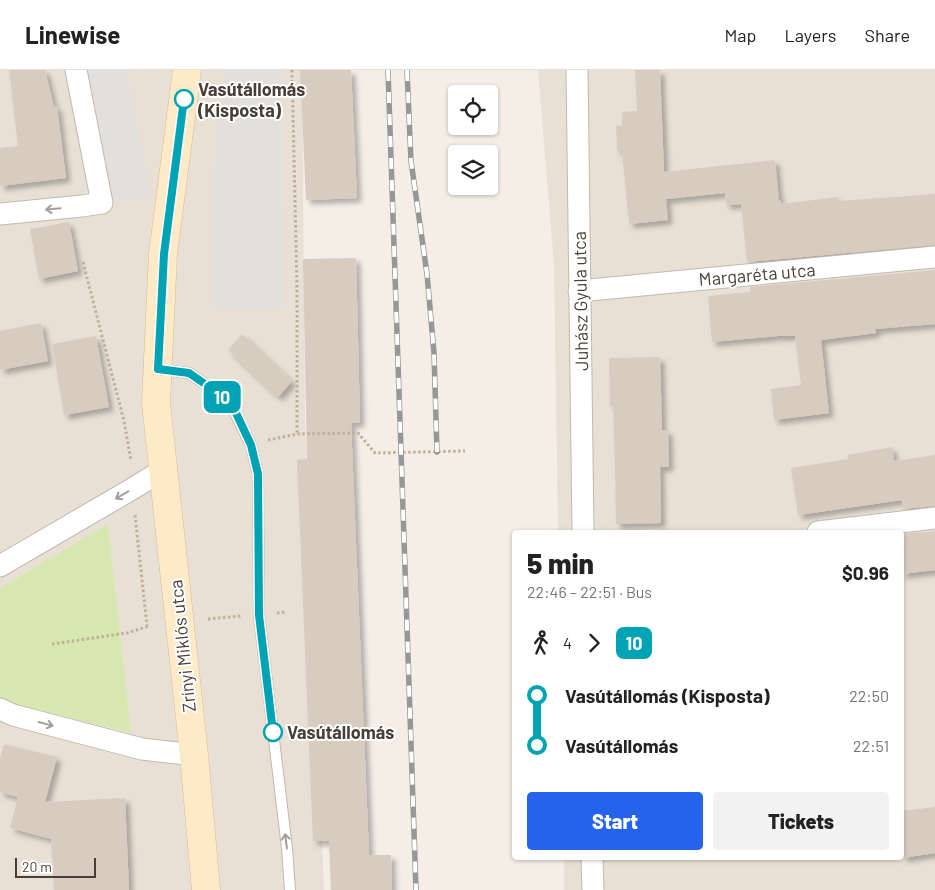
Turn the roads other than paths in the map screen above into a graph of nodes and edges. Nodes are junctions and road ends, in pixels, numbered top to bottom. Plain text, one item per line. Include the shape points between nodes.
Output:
1 (76, 70) edge
2 (187, 70) edge
3 (577, 70) edge
4 (0, 214) edge
5 (935, 257) edge
6 (579, 291) junction
7 (158, 369) junction
8 (164, 470) junction
9 (935, 518) edge
10 (583, 530) edge
11 (835, 530) edge
12 (0, 566) edge
13 (0, 709) edge
14 (194, 755) junction
15 (592, 860) edge
16 (206, 890) edge
17 (290, 890) edge
18 (593, 890) edge

1 -> 4 street via 102,203
2 - 7 main road, Zrínyi Miklós utca via 164,254
3 - 6 street, Juhász Gyula utca
5 - 6 street, Margaréta utca
6 - 10 street, Juhász Gyula utca
7 - 8 main road, Zrínyi Miklós utca via 156,403
17 -> 7 lane via 259,615 258,474 251,445 236,413 218,393 189,373
8 -> 12 street
8 - 14 main road, Zrínyi Miklós utca
9 - 11 street
13 -> 14 street via 142,750
14 - 16 main road, Zrínyi Miklós utca
15 - 18 street

